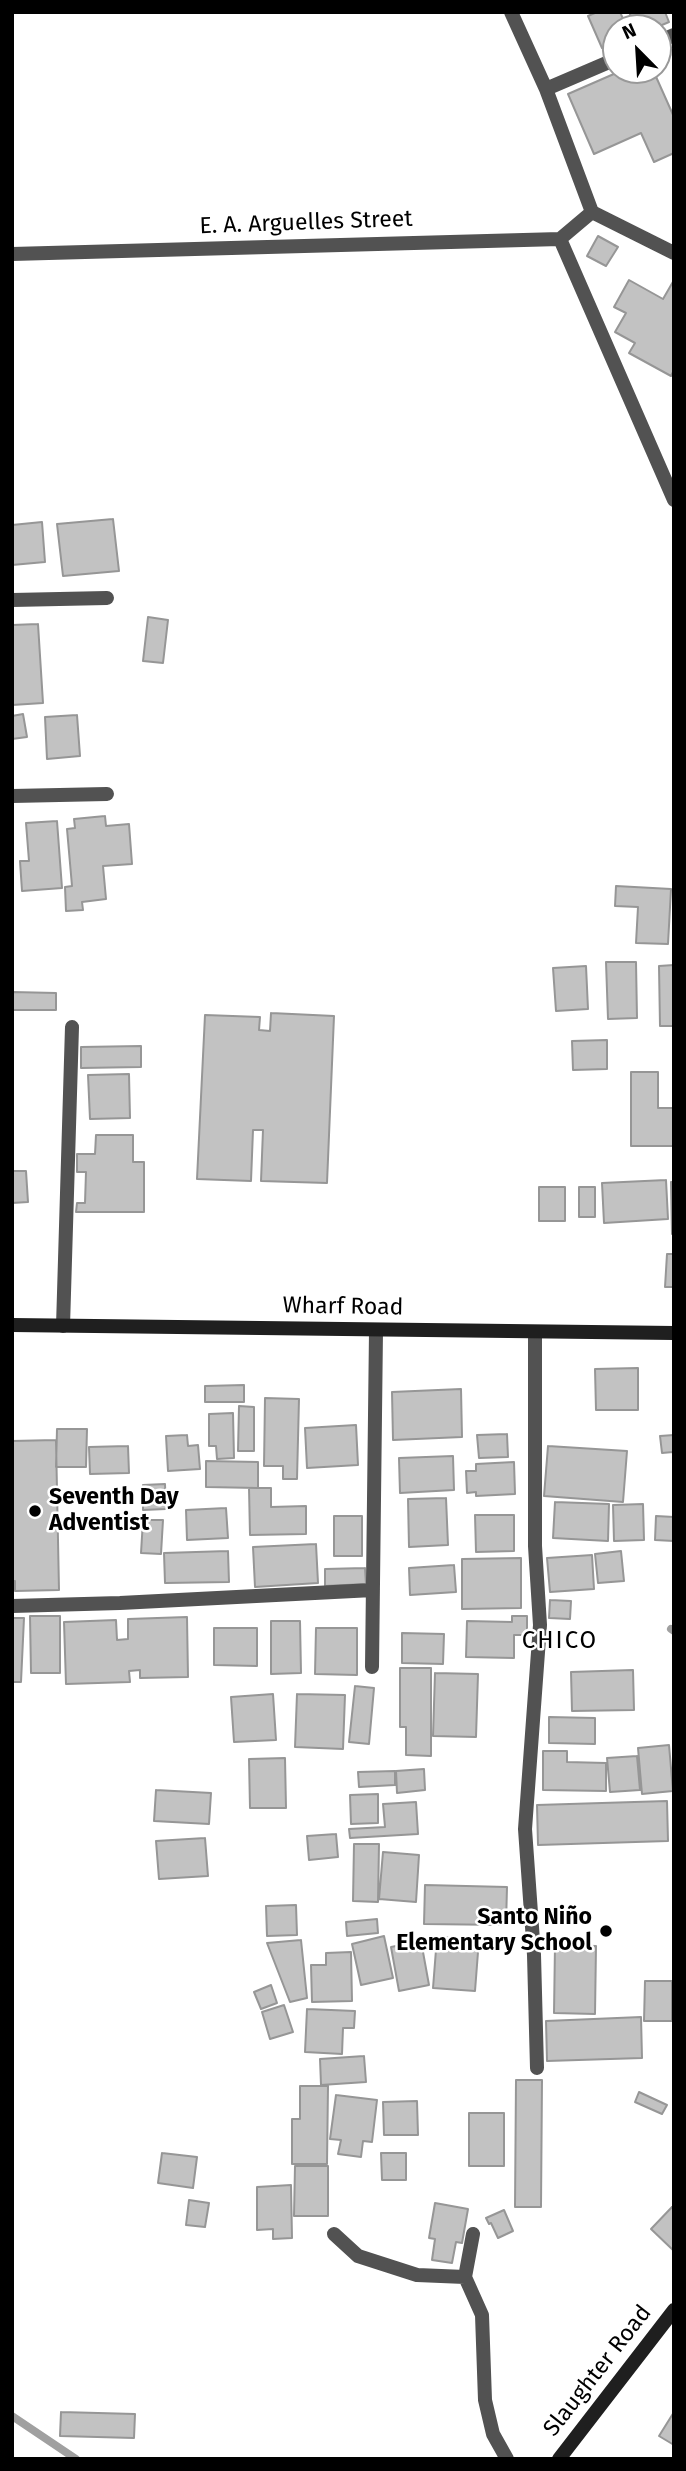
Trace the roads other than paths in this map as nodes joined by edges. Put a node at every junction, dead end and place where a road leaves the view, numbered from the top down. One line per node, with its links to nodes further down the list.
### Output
1 (511, 12): 3 (street)
2 (602, 66): 3 (street)
3 (546, 89): 4 (street)
4 (592, 212): 5 (street); 6 (street)
5 (560, 239): 7 (street, E. A. Arguelles Street); 8 (street)
6 (674, 253)
7 (12, 254)
8 (674, 500)
9 (107, 598): 10 (street)
10 (12, 600)
11 (107, 794): 12 (street)
12 (12, 796)
13 (72, 1027): 15 (street)
14 (12, 1325): 15 (main road, Wharf Road)
15 (63, 1326): 16 (main road, Wharf Road)
16 (376, 1331): 17 (main road, Wharf Road); 19 (street)
17 (535, 1333): 18 (main road, Wharf Road); 22 (street)
18 (674, 1333)
19 (373, 1590): 20 (street); 21 (street)
20 (12, 1606)
21 (372, 1667)
22 (537, 2068)
23 (334, 2234): 25 (street)
24 (473, 2234): 25 (street)
25 (465, 2277): 27 (street)
26 (674, 2310): 28 (main road, Slaughter Road)
27 (507, 2459)
28 (559, 2459)

